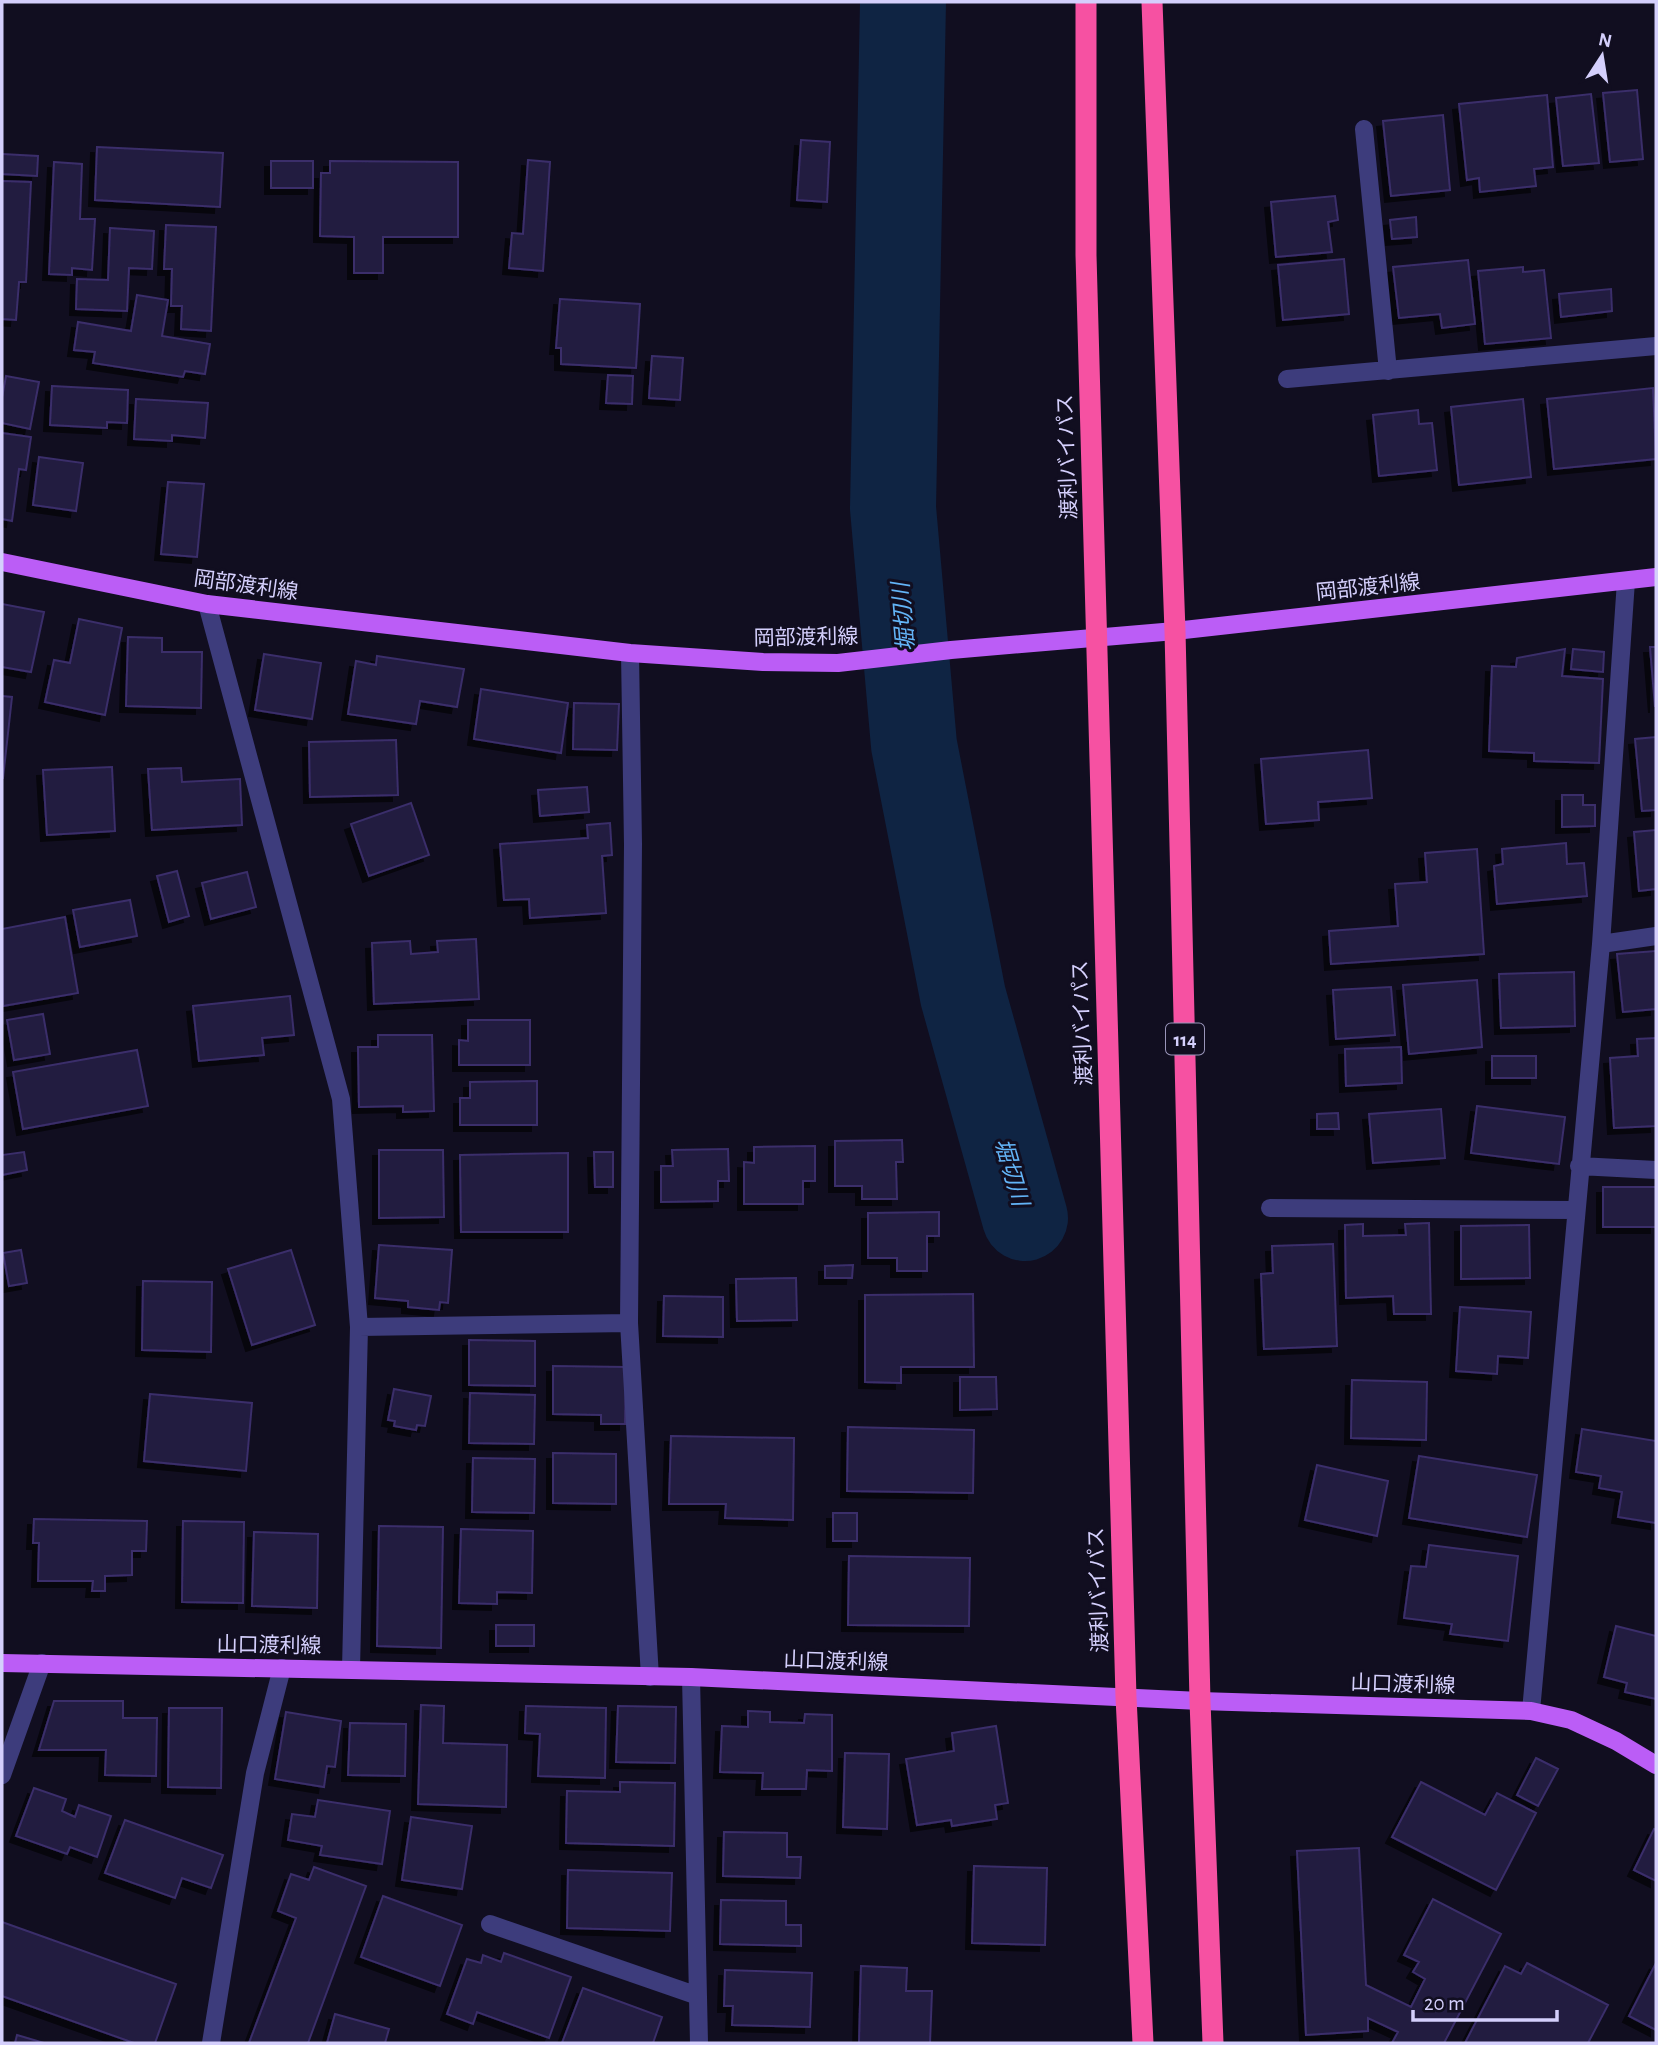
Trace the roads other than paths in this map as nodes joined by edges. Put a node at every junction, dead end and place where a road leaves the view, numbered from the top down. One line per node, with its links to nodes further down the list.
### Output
1 (1086, 2): 12 (highway, 渡利バイパス)
2 (1152, 2): 11 (highway, 114)
3 (1364, 129): 5 (street)
4 (1656, 346): 5 (street)
5 (1388, 371): 6 (street)
6 (1287, 379)
7 (2, 562): 10 (main road, 岡部渡利線)
8 (1656, 577): 9 (main road, 岡部渡利線)
9 (1626, 581): 11 (main road, 岡部渡利線); 15 (street)
10 (207, 604): 13 (main road, 岡部渡利線); 21 (street)
11 (1175, 631): 12 (main road, 岡部渡利線); 29 (highway, 114)
12 (1096, 638): 13 (main road, 岡部渡利線); 28 (highway, 渡利バイパス)
13 (629, 653): 20 (street)
14 (1656, 936): 15 (street)
15 (1601, 944): 16 (street)
16 (1579, 1166): 17 (street); 19 (street)
17 (1656, 1170)
18 (1270, 1208): 19 (street)
19 (1575, 1210): 30 (street)
20 (629, 1323): 21 (street); 26 (street)
21 (359, 1327): 25 (street)
22 (2, 1662): 23 (main road, 山口渡利線)
23 (41, 1663): 24 (main road, 山口渡利線); 32 (street)
24 (282, 1668): 25 (main road, 山口渡利線); 35 (street)
25 (351, 1669): 26 (main road, 山口渡利線)
26 (650, 1677): 27 (main road, 山口渡利線)
27 (691, 1677): 28 (main road, 山口渡利線); 34 (street)
28 (1126, 1698): 29 (main road, 山口渡利線); 37 (highway, 渡利バイパス)
29 (1200, 1701): 30 (main road, 山口渡利線); 38 (highway, 114)
30 (1531, 1711): 31 (main road, 山口渡利線)
31 (1656, 1765)
32 (2, 1775)
33 (490, 1924): 34 (street)
34 (698, 1996): 36 (street)
35 (211, 2043)
36 (699, 2043)
37 (1143, 2043)
38 (1213, 2043)

